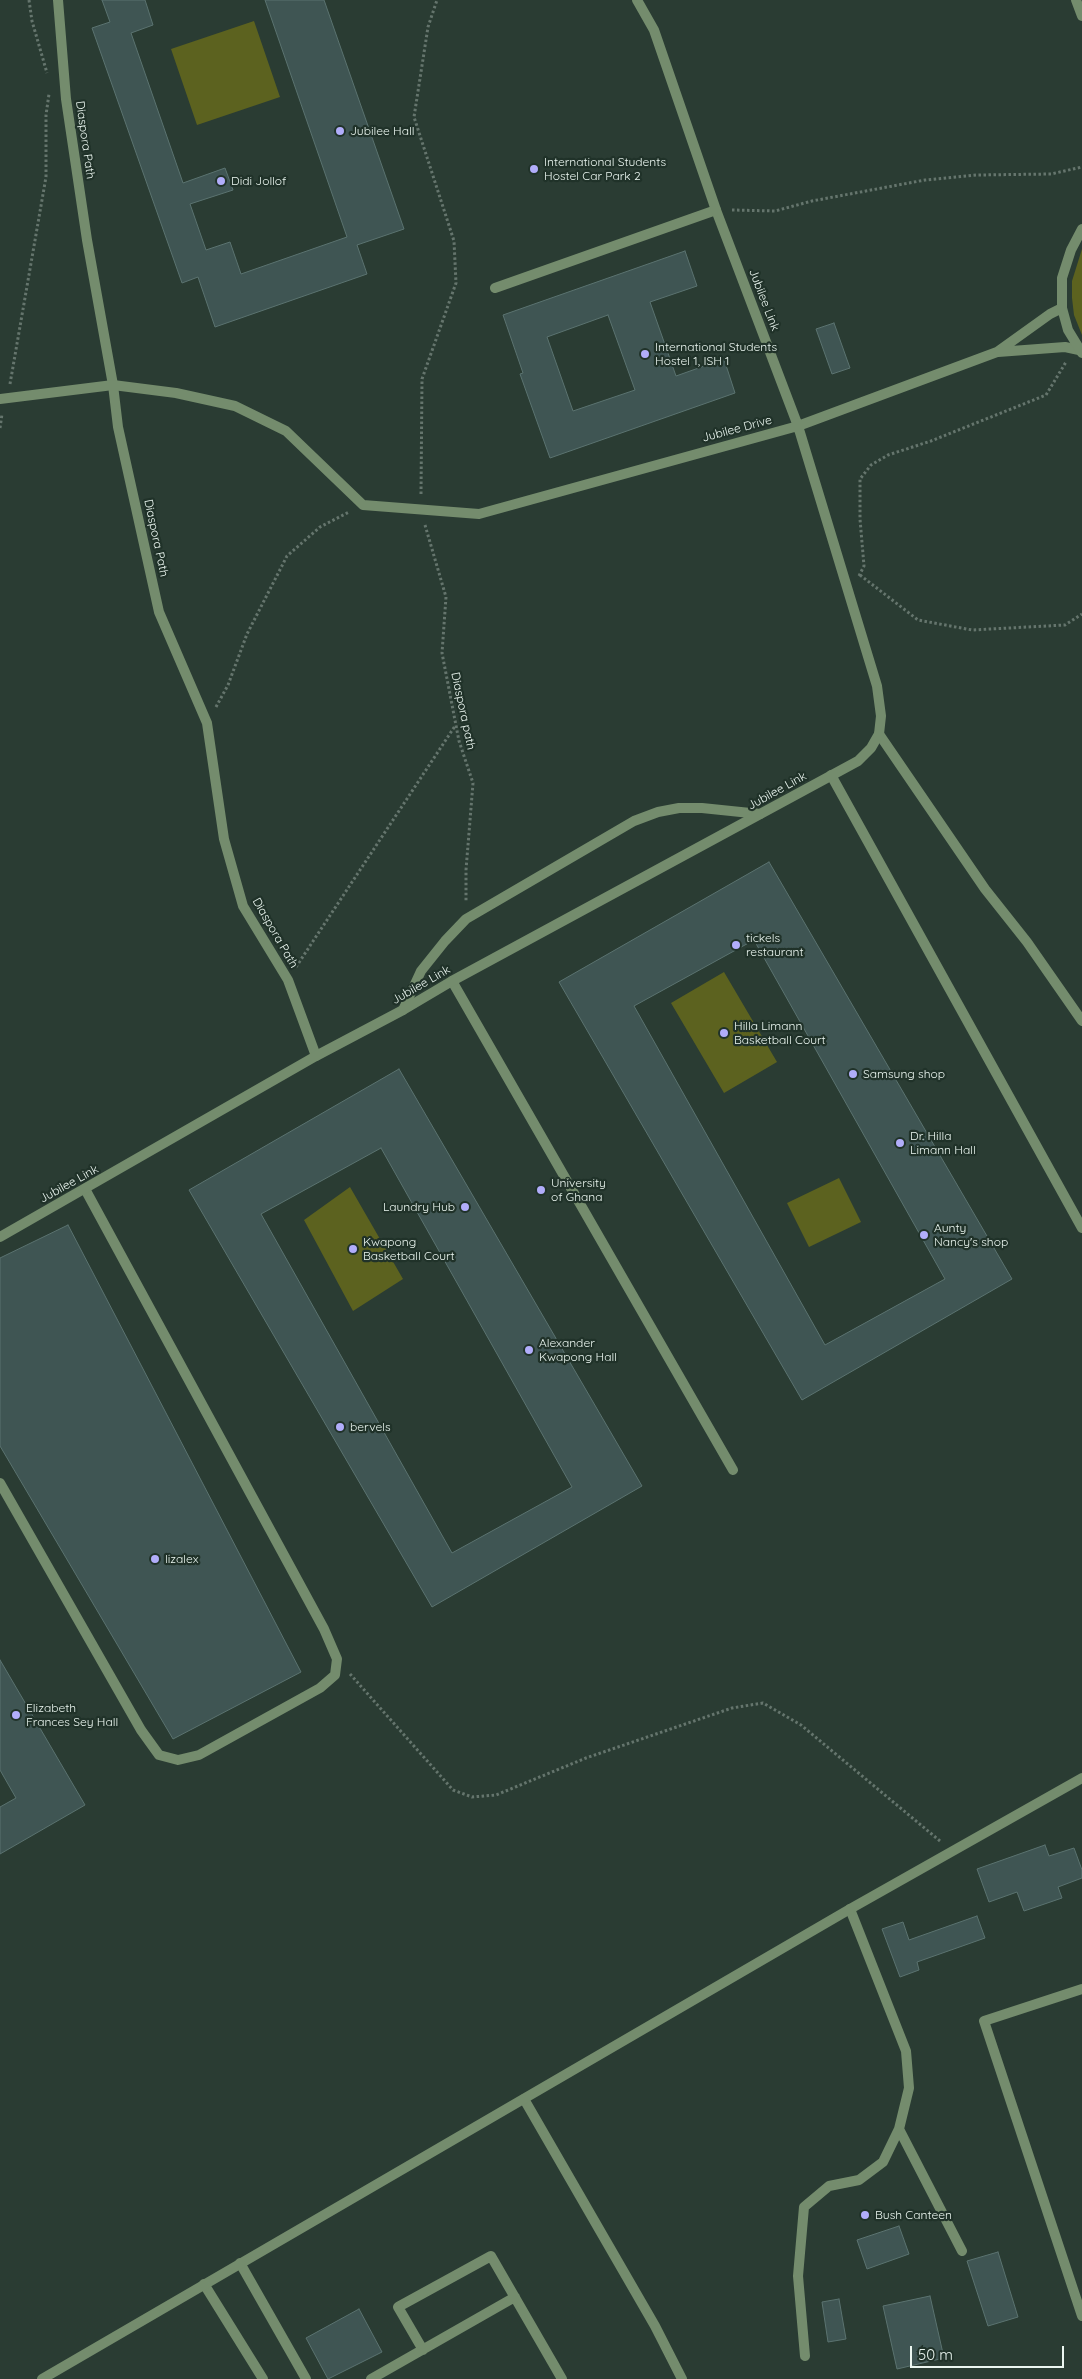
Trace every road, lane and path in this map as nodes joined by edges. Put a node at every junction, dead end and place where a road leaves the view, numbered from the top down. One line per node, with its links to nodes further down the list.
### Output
1 (29, 0): 7 (path)
2 (58, 0): 16 (street, Diaspora Path)
3 (437, 0): 20 (path, Diaspora path)
4 (637, 0): 10 (street, Jubilee Link)
5 (1076, 0): 6 (street)
6 (1082, 16)
7 (50, 81)
8 (49, 89): 17 (path)
9 (1082, 167): 10 (path)
10 (716, 210): 12 (street); 18 (street, Jubilee Link)
11 (1082, 229): 13 (street)
12 (495, 288)
13 (1062, 308): 14 (street, Jubilee Drive); 15 (street)
14 (997, 352): 15 (street, Jubilee Drive); 18 (street, Jubilee Drive)
15 (1080, 352): 21 (path)
16 (113, 385): 17 (street); 19 (street); 24 (street, Diaspora Path)
17 (2, 399)
18 (798, 426): 20 (street, Jubilee Drive); 22 (street, Jubilee Link)
19 (363, 506): 20 (street); 24 (path)
20 (420, 509): 25 (path, Diaspora path)
21 (860, 575): 22 (path); 23 (path)
22 (848, 591): 26 (street, Jubilee Link)
23 (1082, 614)
24 (207, 723): 30 (street, Diaspora Path)
25 (456, 725): 29 (path, Diaspora path); 30 (path)
26 (879, 734): 27 (street, Jubilee Link); 33 (street)
27 (832, 775): 28 (street, Jubilee Link); 36 (street)
28 (760, 814): 29 (street); 31 (street, Jubilee Link)
29 (466, 919): 32 (street)
30 (288, 980): 34 (street, Diaspora Path)
31 (452, 981): 32 (street, Jubilee Link); 38 (street)
32 (404, 1010): 34 (street, Jubilee Link)
33 (1082, 1021)
34 (316, 1056): 35 (street, Jubilee Link)
35 (86, 1189): 37 (street, Jubilee Link); 40 (street)
36 (1082, 1228)
37 (0, 1237)
38 (733, 1470)
39 (0, 1484): 40 (street)
40 (337, 1659): 42 (path)
41 (1082, 1778): 42 (street)
42 (952, 1851): 43 (street)
43 (850, 1909): 45 (street); 46 (street)
44 (1082, 1989): 51 (street)
45 (524, 2100): 48 (street); 59 (street)
46 (898, 2129): 47 (street); 53 (street)
47 (962, 2251)
48 (240, 2263): 49 (street); 56 (street)
49 (204, 2284): 54 (street); 55 (street)
50 (515, 2297): 52 (street); 52 (street); 58 (street)
51 (1082, 2316)
52 (422, 2350): 57 (street)
53 (805, 2356)
54 (42, 2379)
55 (263, 2379)
56 (306, 2379)
57 (371, 2379)
58 (562, 2379)
59 (682, 2379)

